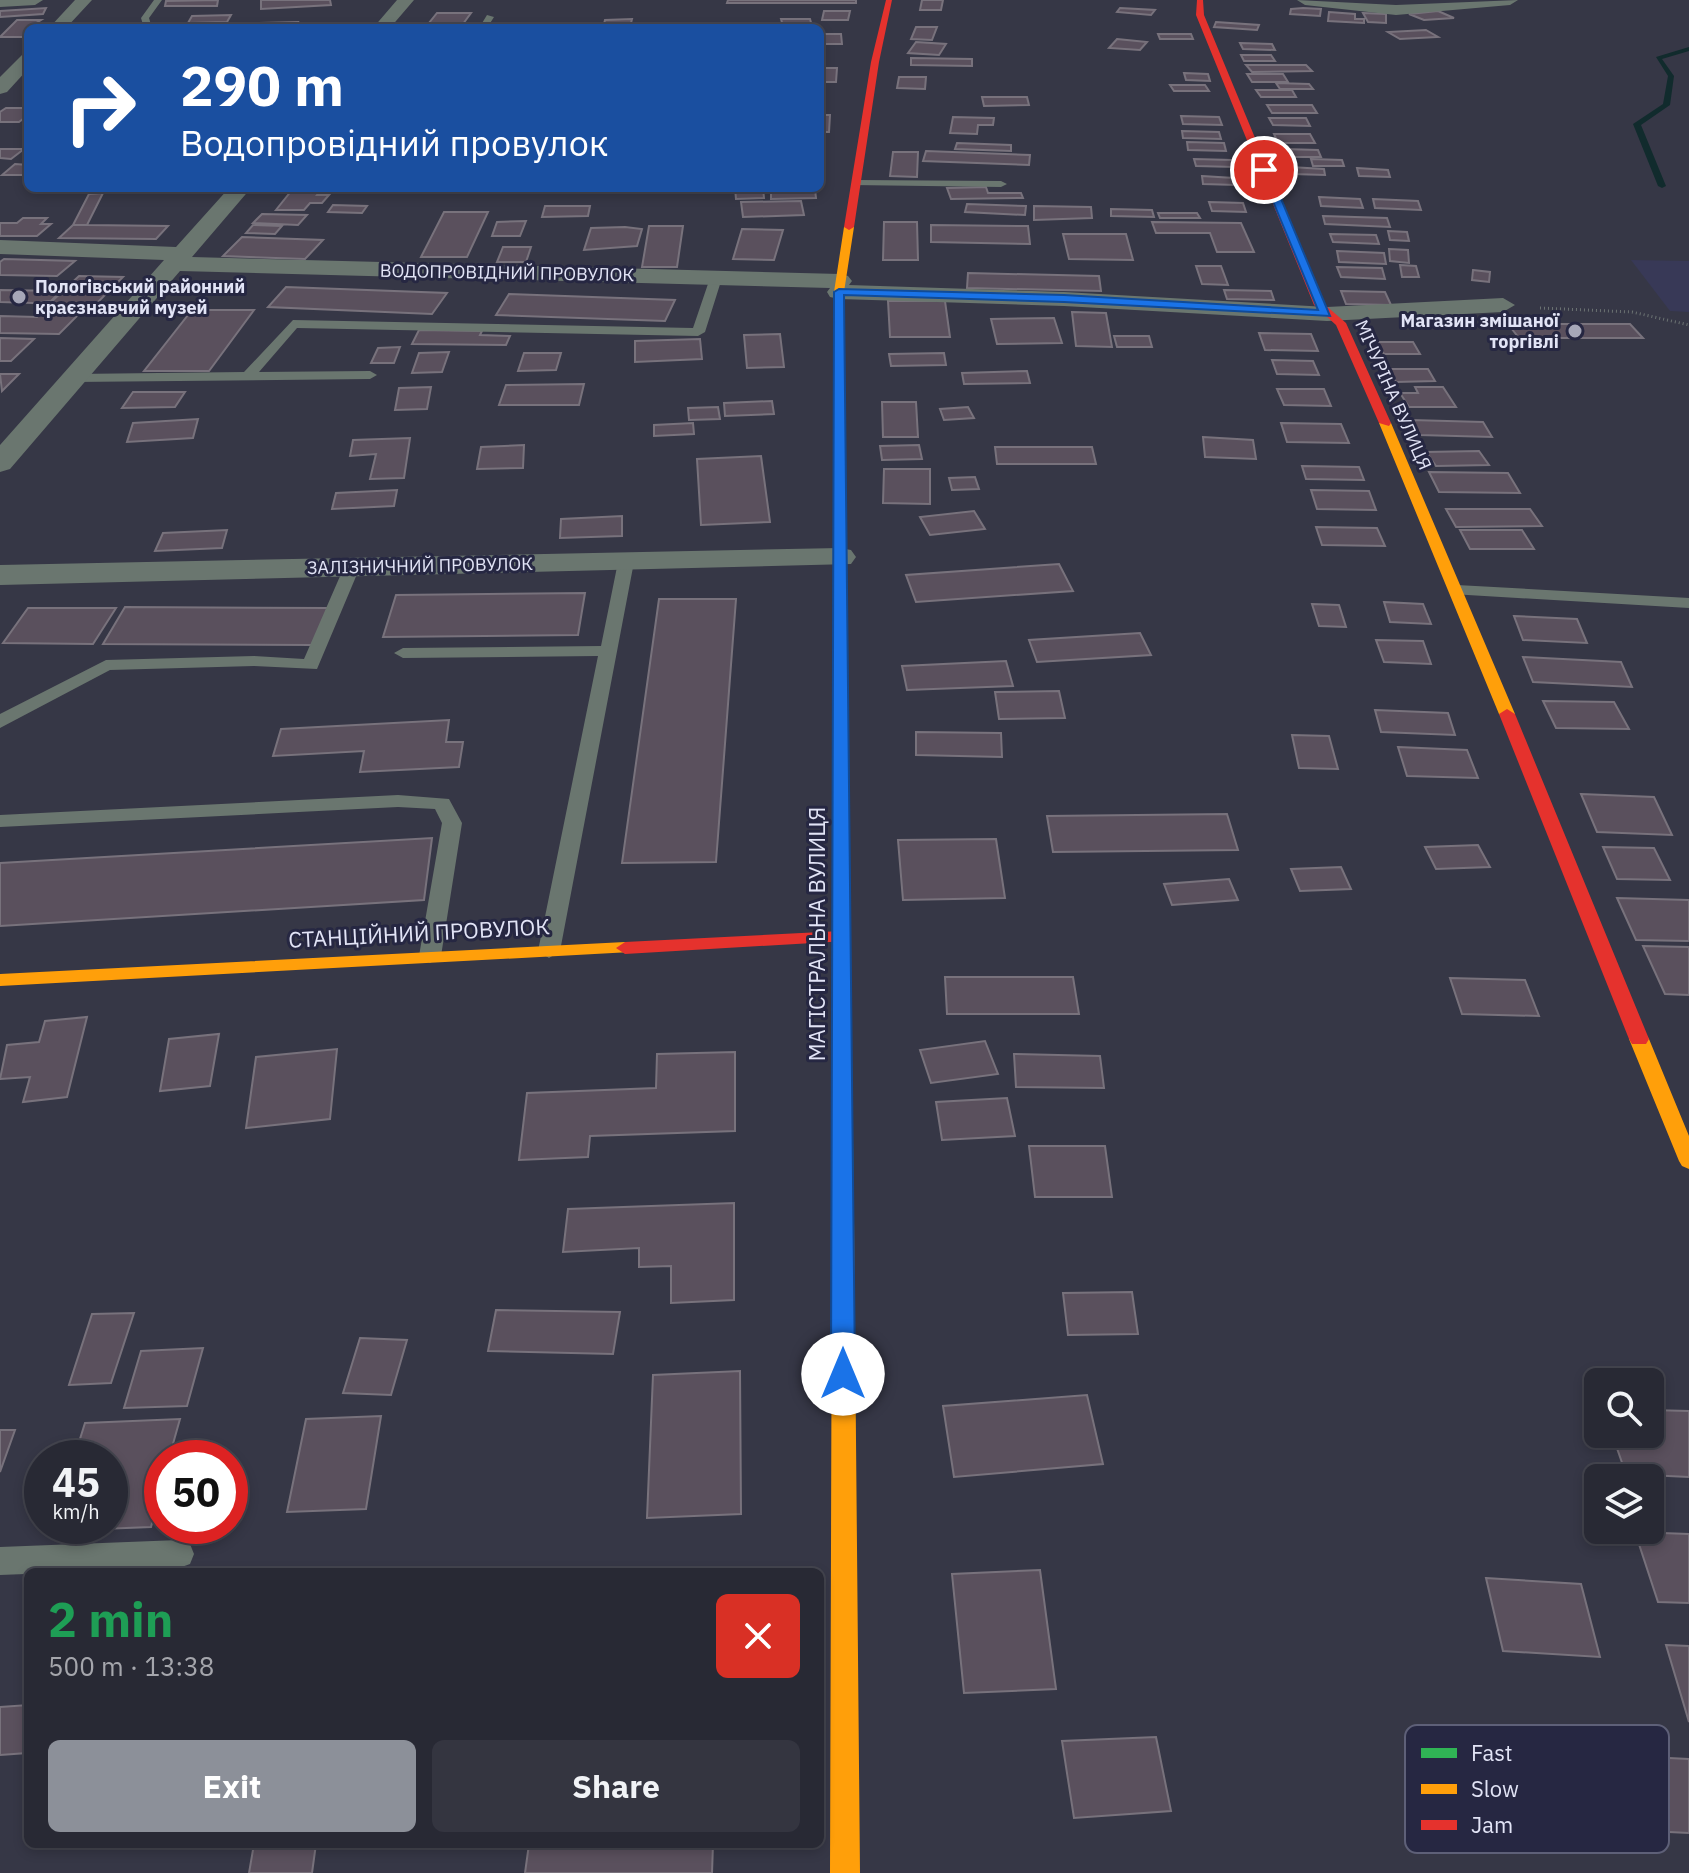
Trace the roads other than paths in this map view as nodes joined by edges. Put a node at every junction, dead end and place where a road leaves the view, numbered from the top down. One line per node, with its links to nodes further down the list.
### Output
1 (35, 0): 9 (street)
2 (84, 0): 11 (street)
3 (158, 0): 12 (lane)
4 (406, 0): 13 (street)
5 (889, 0): 18 (street, МАГІСТРАЛЬНА ВУЛИЦЯ)
6 (1200, 0): 26 (street, МІЧУРІНА ВУЛИЦЯ)
7 (1305, 0): 8 (street)
8 (1510, 0)
9 (0, 2)
10 (490, 17): 14 (lane)
11 (61, 24)
12 (147, 24)
13 (385, 24)
14 (486, 24)
15 (24, 63): 17 (street)
16 (24, 84): 17 (street)
17 (2, 86)
18 (856, 183): 19 (lane); 24 (street, МАГІСТРАЛЬНА ВУЛИЦЯ)
19 (1001, 184)
20 (237, 192): 22 (street)
21 (0, 247): 22 (street, ВОДОПРОВІДНИЙ ПРОВУЛОК)
22 (178, 259): 23 (street, ВОДОПРОВІДНИЙ ПРОВУЛОК); 29 (street)
23 (716, 278): 24 (street, ВОДОПРОВІДНИЙ ПРОВУЛОК); 27 (lane)
24 (840, 287): 26 (street, ВОДОПРОВІДНИЙ ПРОВУЛОК); 31 (street, МАГІСТРАЛЬНА ВУЛИЦЯ)
25 (1503, 305): 26 (street, ВОДОПРОВІДНИЙ ПРОВУЛОК)
26 (1327, 314): 35 (street, МІЧУРІНА ВУЛИЦЯ)
27 (249, 375): 28 (lane); 29 (lane)
28 (370, 375)
29 (74, 378): 30 (street)
30 (0, 463)
31 (840, 557): 32 (street, ЗАЛІЗНИЧНИЙ ПРОВУЛОК); 41 (street, МАГІСТРАЛЬНА ВУЛИЦЯ)
32 (626, 562): 33 (street, ЗАЛІЗНИЧНИЙ ПРОВУЛОК); 37 (lane)
33 (352, 567): 34 (street, ЗАЛІЗНИЧНИЙ ПРОВУЛОК); 39 (lane)
34 (0, 575)
35 (1457, 590): 36 (lane); 45 (street, МІЧУРІНА ВУЛИЦЯ)
36 (1689, 603)
37 (608, 651): 38 (lane); 42 (lane)
38 (403, 653)
39 (0, 722)
40 (0, 821): 43 (lane)
41 (841, 937): 42 (street, СТАНЦІЙНИЙ ПРОВУЛОК); 48 (street, МАГІСТРАЛЬНА ВУЛИЦЯ)
42 (549, 951): 43 (street, СТАНЦІЙНИЙ ПРОВУЛОК)
43 (430, 956): 44 (street, СТАНЦІЙНИЙ ПРОВУЛОК)
44 (0, 980)
45 (1689, 1161)
46 (179, 1554): 47 (lane)
47 (0, 1561)
48 (845, 1873)

